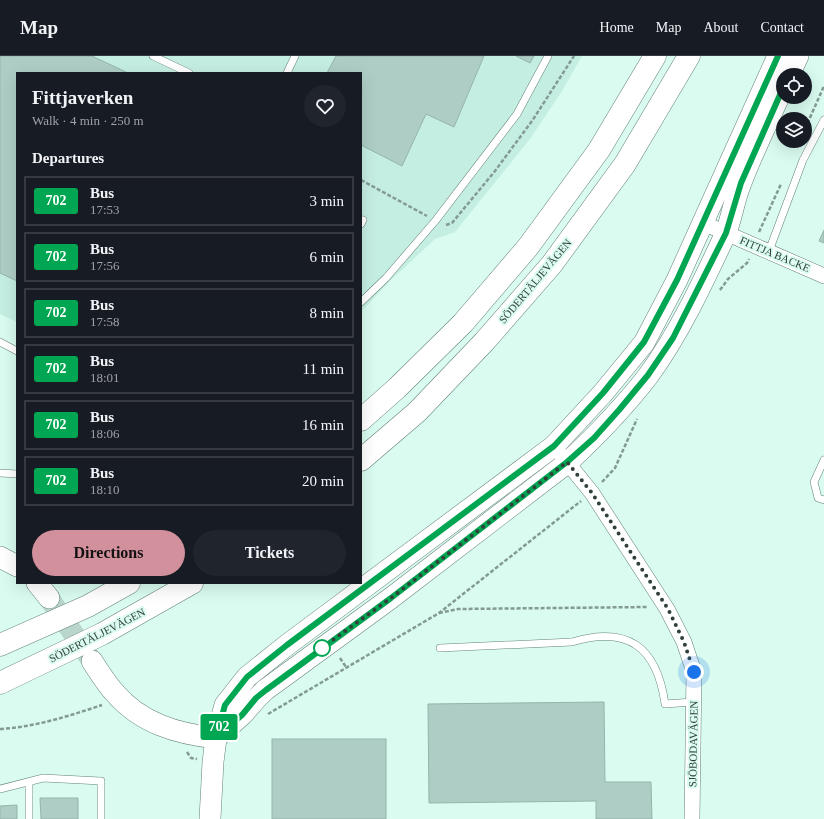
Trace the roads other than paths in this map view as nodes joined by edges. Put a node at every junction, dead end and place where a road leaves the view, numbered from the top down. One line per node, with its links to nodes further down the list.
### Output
1 (153, 56): 9 (lane)
2 (295, 56): 10 (lane)
3 (548, 56): 17 (lane)
4 (655, 56): 20 (highway)
5 (689, 56): 22 (highway, SÖDERTÄLJEVÄGEN)
6 (778, 56): 13 (main road)
7 (798, 56): 8 (main road)
8 (792, 68)
9 (187, 72)
10 (287, 72)
11 (776, 104): 14 (main road)
12 (824, 120): 15 (lane)
13 (703, 223): 14 (street, FITTJA BACKE); 21 (main road)
14 (726, 233): 15 (street, FITTJA BACKE); 24 (main road)
15 (768, 251): 16 (street, FITTJA BACKE)
16 (824, 276)
17 (362, 301)
18 (0, 342): 19 (lane)
19 (16, 350)
20 (362, 419)
21 (554, 446): 24 (street, SJÖBODAVÄGEN); 37 (main road)
22 (362, 459)
23 (824, 460): 27 (lane)
24 (567, 462): 36 (street, SJÖBODAVÄGEN); 37 (main road)
25 (0, 472): 26 (lane)
26 (16, 474)
27 (824, 500)
28 (0, 556): 29 (main road)
29 (16, 565)
30 (127, 584): 32 (highway)
31 (190, 584): 35 (highway, SÖDERTÄLJEVÄGEN)
32 (0, 645)
33 (440, 648): 36 (lane)
34 (92, 662): 37 (main road)
35 (6, 680)
36 (693, 702): 43 (street, SJÖBODAVÄGEN)
37 (216, 738): 42 (main road)
38 (29, 782): 39 (lane); 40 (lane); 41 (lane)
39 (0, 789)
40 (28, 819)
41 (101, 819)
42 (210, 819)
43 (692, 819)

